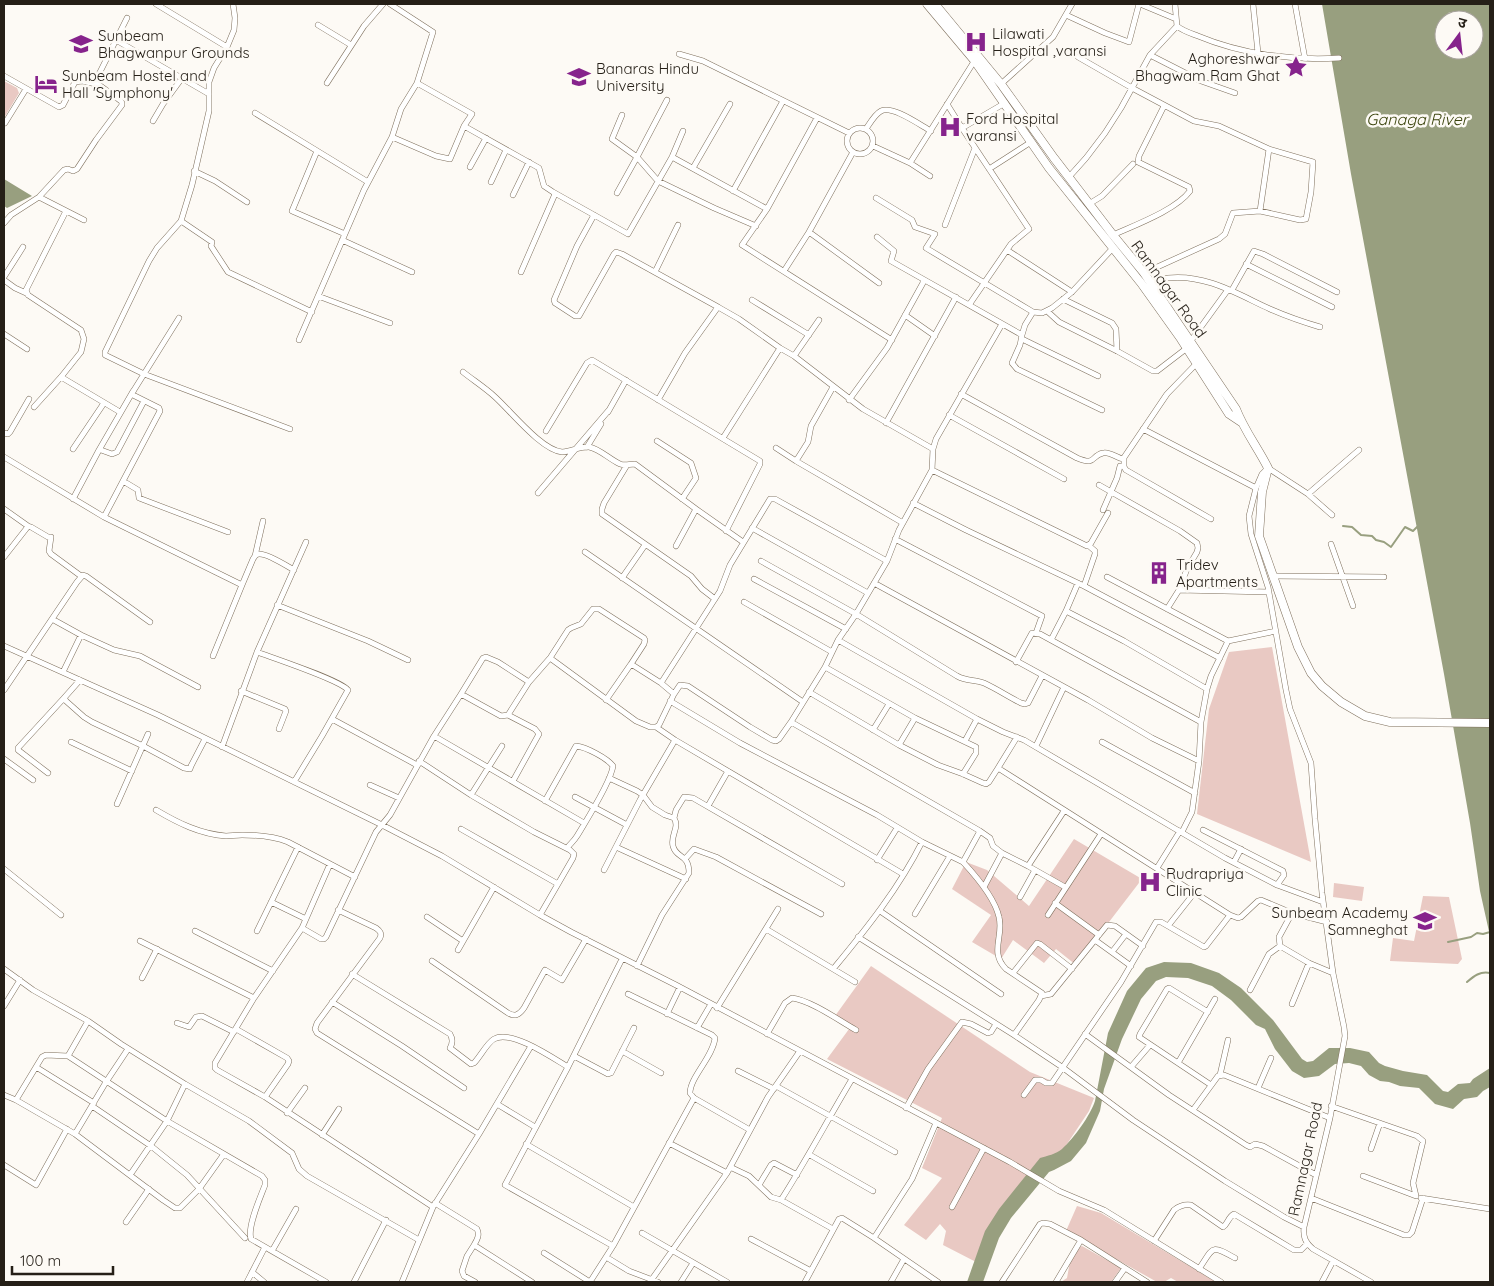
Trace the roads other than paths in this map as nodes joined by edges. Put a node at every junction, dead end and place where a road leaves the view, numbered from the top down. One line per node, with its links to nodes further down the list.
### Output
1 (156, 4): 19 (street)
2 (233, 4): 19 (street)
3 (383, 4): 18 (street)
4 (390, 4): 31 (street)
5 (927, 4): 23 (main road)
6 (935, 4): 23 (main road, Ramnagar Road)
7 (1072, 4): 12 (street)
8 (1139, 4): 12 (street); 14 (street)
9 (1175, 4): 14 (street)
10 (1253, 4): 20 (street)
11 (1295, 4): 26 (street)
12 (1066, 15): 32 (street)
13 (127, 18): 17 (street)
14 (1176, 19): 16 (street)
15 (318, 25): 18 (street)
16 (1177, 26): 20 (street); 22 (street)
17 (116, 40): 28 (street); 30 (street)
18 (351, 45): 29 (street)
19 (228, 47): 36 (street)
20 (1258, 52): 26 (street)
21 (678, 54): 38 (street)
22 (1150, 55): 33 (street); 35 (street)
23 (976, 58): 32 (main road, Ramnagar Road); 39 (main road); 41 (street)
24 (1078, 58): 33 (street)
25 (1339, 58): 26 (street)
26 (1305, 59)
27 (4, 76): 34 (street)
28 (182, 78): 36 (street); 46 (street)
29 (327, 83)
30 (96, 84): 34 (street); 81 (street)
31 (416, 84): 48 (street); 54 (street)
32 (1001, 84): 73 (main road, Ramnagar Road)
33 (1132, 88): 42 (street); 73 (street)
34 (26, 89): 47 (street)
35 (1236, 93)
36 (209, 94): 71 (street)
37 (666, 100): 63 (street)
38 (783, 101): 45 (street); 77 (street)
39 (1005, 103): 49 (street); 56 (main road)
40 (730, 104): 69 (street)
41 (947, 104): 49 (street); 52 (street)
42 (1164, 106): 59 (street); 97 (street)
43 (255, 114): 61 (street)
44 (622, 115): 63 (street)
45 (817, 118): 53 (street); 85 (street)
46 (153, 121)
47 (4, 123)
48 (464, 126): 54 (street); 55 (street)
49 (962, 128): 58 (street)
50 (866, 129): 52 (street); 53 (street); 57 (street)
51 (683, 131): 64 (street)
52 (930, 131): 66 (street)
53 (849, 133): 62 (street)
54 (392, 137): 75 (street)
55 (486, 138): 60 (street); 68 (street)
56 (1031, 142): 70 (street); 101 (main road)
57 (873, 146): 62 (street); 66 (street)
58 (976, 148): 70 (street); 93 (street)
59 (1269, 149): 87 (street); 87 (street)
60 (506, 150): 65 (street); 76 (street)
61 (317, 151): 75 (street); 96 (street)
62 (853, 152): 95 (street)
63 (637, 157): 74 (street); 78 (street)
64 (672, 157): 69 (street); 74 (street)
65 (529, 162): 79 (street); 80 (street)
66 (910, 163): 72 (street)
67 (1133, 164): 84 (street)
68 (470, 167)
69 (693, 168): 77 (street)
70 (989, 169): 102 (street)
71 (194, 171): 83 (street); 90 (street)
72 (930, 176)
73 (1069, 177): 84 (main road, Ramnagar Road)
74 (658, 181): 88 (street); 94 (street)
75 (368, 182): 96 (street)
76 (491, 182)
77 (733, 191): 85 (street)
78 (617, 193)
79 (555, 194): 88 (street); 105 (street)
80 (512, 195)
81 (39, 197): 86 (street); 91 (street)
82 (876, 198): 111 (street)
83 (248, 202)
84 (1089, 204): 97 (main road, Ramnagar Road)
85 (767, 209): 94 (street)
86 (66, 211): 89 (street); 115 (street)
87 (1260, 211): 108 (street)
88 (594, 215): 106 (street)
89 (84, 220)
90 (181, 221): 126 (street); 147 (street)
91 (4, 223)
92 (678, 225): 106 (street)
93 (945, 225)
94 (756, 226): 107 (street)
95 (809, 232): 107 (street); 113 (street)
96 (345, 234): 99 (street)
97 (1113, 235): 108 (main road, Ramnagar Road)
98 (877, 237): 110 (street)
99 (342, 240): 104 (street); 118 (street)
100 (23, 247): 109 (street)
101 (1113, 248): 116 (street); 140 (main road)
102 (1007, 250): 111 (street); 116 (street)
103 (1246, 264): 114 (street); 117 (street); 124 (street)
104 (412, 272)
105 (520, 272)
106 (655, 272): 123 (street)
107 (784, 272): 139 (street)
108 (1144, 273): 112 (main road, Ramnagar Road)
109 (4, 278): 115 (street)
110 (924, 281): 119 (street); 128 (street)
111 (985, 282): 122 (street); 127 (street)
112 (1150, 283): 114 (street); 140 (main road, Ramnagar Road)
113 (879, 284)
114 (1232, 290): 133 (street); 140 (street)
115 (26, 292): 149 (street)
116 (1072, 292): 120 (street)
117 (1336, 292)
118 (318, 296): 126 (street); 131 (street)
119 (956, 297): 122 (street); 136 (street)
120 (1063, 299): 125 (street); 143 (street)
121 (752, 300): 135 (street)
122 (968, 304): 132 (street)
123 (718, 307): 141 (street); 155 (street)
124 (1332, 307)
125 (1047, 311): 127 (street); 143 (street)
126 (312, 312): 138 (street)
127 (1034, 312): 137 (street)
128 (906, 315): 136 (street); 139 (street)
129 (179, 318): 147 (street)
130 (819, 320): 135 (street)
131 (390, 323)
132 (1002, 324): 137 (street); 153 (street)
133 (1320, 327)
134 (4, 334): 142 (street)
135 (809, 335): 144 (street)
136 (935, 336): 165 (street)
137 (1022, 337): 148 (street); 161 (street)
138 (300, 340)
139 (892, 340): 156 (street)
140 (1189, 345): 143 (street); 145 (main road); 164 (main road, Ramnagar Road)
141 (780, 348): 144 (street); 170 (street)
142 (27, 349)
143 (1118, 350)
144 (794, 356): 151 (street)
145 (1196, 363): 164 (main road); 167 (street)
146 (463, 372): 175 (street)
147 (144, 374): 152 (street); 166 (street)
148 (1098, 376)
149 (61, 377): 158 (street); 159 (street)
150 (626, 380): 155 (street); 160 (street); 168 (street)
151 (833, 387): 156 (street); 181 (street)
152 (132, 393): 157 (street); 162 (street)
153 (961, 394): 163 (street); 180 (street)
154 (29, 399): 169 (street)
155 (658, 400): 170 (street)
156 (849, 400): 165 (street)
157 (144, 401): 177 (street); 187 (street)
158 (104, 403): 162 (street); 174 (street)
159 (34, 407)
160 (609, 410): 172 (street); 175 (street)
161 (1102, 410)
162 (120, 412): 177 (street)
163 (950, 415): 176 (street); 186 (street)
164 (1241, 422): 184 (main road, Ramnagar Road)
165 (886, 423): 176 (street)
166 (290, 429)
167 (1143, 429): 180 (street); 189 (street)
168 (546, 431)
169 (4, 433)
170 (724, 438): 205 (street)
171 (657, 441): 194 (street)
172 (587, 447): 175 (street); 182 (street)
173 (776, 448): 181 (street)
174 (72, 449)
175 (576, 449): 191 (street)
176 (933, 449): 185 (street)
177 (99, 450): 193 (street)
178 (1359, 450): 192 (street)
179 (4, 457): 193 (street)
180 (1124, 458): 200 (street)
181 (796, 461): 202 (street)
182 (627, 465): 194 (street); 211 (street)
183 (1120, 466): 190 (street)
184 (1268, 468): 189 (street); 192 (street); 221 (main road)
185 (932, 470): 195 (street); 212 (street)
186 (1064, 479)
187 (123, 480): 198 (street); 206 (street)
188 (1099, 485): 190 (street)
189 (1256, 488): 231 (street)
190 (1112, 492): 212 (street); 230 (street)
191 (538, 493)
192 (1308, 494): 199 (street)
193 (73, 499): 198 (street)
194 (682, 499): 197 (street)
195 (913, 503): 202 (street); 228 (street)
196 (4, 509): 203 (street)
197 (696, 509): 205 (street); 213 (street)
198 (104, 516): 229 (street)
199 (1332, 516)
200 (1211, 519)
201 (263, 521): 215 (street)
202 (903, 523): 207 (street)
203 (28, 526): 216 (street); 220 (street)
204 (752, 528): 209 (street); 218 (street); 232 (street)
205 (726, 531): 209 (street)
206 (228, 532)
207 (895, 539): 218 (street); 245 (street)
208 (306, 542): 219 (street)
209 (743, 542): 233 (street)
210 (1332, 544): 223 (street)
211 (645, 545): 225 (street); 233 (street)
212 (1088, 545): 228 (street)
213 (676, 546)
214 (584, 552): 225 (street)
215 (255, 556): 219 (street); 229 (street)
216 (4, 557)
217 (761, 561): 239 (street)
218 (887, 561): 227 (street)
219 (294, 570): 235 (street)
220 (82, 576): 240 (street); 241 (street)
221 (1273, 576): 223 (street); 285 (main road)
222 (1107, 577): 237 (street)
223 (1343, 577): 224 (street); 236 (street)
224 (1384, 577)
225 (622, 578): 242 (street)
226 (754, 580): 243 (street)
227 (874, 583): 232 (street); 258 (street)
228 (1081, 585): 238 (street); 256 (street)
229 (242, 586): 253 (street)
230 (1179, 590): 231 (street); 237 (street)
231 (1269, 592): 244 (street)
232 (868, 593): 239 (street)
233 (714, 599): 242 (street)
234 (744, 602): 252 (street)
235 (277, 605): 251 (street); 257 (street)
236 (1353, 606)
237 (1167, 609): 249 (street)
238 (1066, 611): 248 (street); 268 (street)
239 (856, 614): 243 (street); 262 (street)
240 (52, 619): 246 (street); 254 (street)
241 (150, 622)
242 (696, 628): 265 (street); 277 (street)
243 (846, 630): 247 (street)
244 (1276, 631): 249 (street); 366 (street)
245 (1036, 633): 248 (street); 258 (street)
246 (81, 636): 261 (street); 266 (street)
247 (838, 640): 252 (street); 282 (street)
248 (1050, 640): 284 (street)
249 (1228, 641): 256 (street)
250 (4, 646): 254 (street)
251 (257, 652): 270 (street); 281 (street)
252 (832, 652): 260 (street)
253 (213, 656)
254 (26, 657): 261 (street); 269 (street)
255 (550, 658): 259 (street); 264 (street); 275 (street)
256 (1220, 658): 268 (street)
257 (408, 660)
258 (1016, 662): 262 (street)
259 (631, 664): 265 (street); 275 (street)
260 (825, 667): 271 (street); 278 (street)
261 (63, 672): 263 (street)
262 (1042, 676): 267 (street)
263 (80, 680): 274 (street); 292 (street)
264 (529, 682): 272 (street); 279 (street)
265 (661, 683): 273 (street)
266 (198, 687)
267 (1064, 687): 300 (street); 303 (street)
268 (1207, 689): 284 (street)
269 (4, 690)
270 (241, 691): 287 (street); 301 (street)
271 (809, 692): 277 (street); 288 (street)
272 (461, 694): 279 (street); 290 (street)
273 (674, 694): 276 (street); 283 (street)
274 (64, 698): 297 (street); 309 (street)
275 (606, 700): 286 (street)
276 (670, 701): 286 (street); 331 (street)
277 (803, 702): 283 (street)
278 (890, 704): 280 (street); 288 (street)
279 (508, 716): 313 (street)
280 (915, 718): 294 (street); 299 (street)
281 (332, 719): 304 (street); 314 (street)
282 (977, 719): 291 (street); 294 (street)
283 (791, 722): 334 (street)
284 (1201, 722): 303 (street)
285 (1490, 723)
286 (656, 727): 293 (street)
287 (279, 729)
288 (873, 730): 299 (street)
289 (148, 734): 297 (street)
290 (434, 736): 304 (street); 305 (street)
291 (1017, 737): 300 (street); 306 (street)
292 (205, 739): 297 (street); 301 (street)
293 (675, 740): 308 (street); 318 (street)
294 (965, 741): 310 (street)
295 (71, 742): 307 (street)
296 (1102, 742): 316 (street)
297 (143, 746): 307 (street)
298 (502, 746): 305 (street)
299 (899, 746): 310 (street)
300 (1036, 746): 335 (street)
301 (222, 747): 314 (street)
302 (4, 759): 312 (street)
303 (1198, 761): 316 (street)
304 (418, 763): 317 (street); 320 (street)
305 (489, 767): 313 (street); 317 (street)
306 (998, 768): 310 (street); 326 (street)
307 (132, 771): 322 (street)
308 (728, 771): 323 (street); 345 (street)
309 (48, 773)
310 (963, 774)
311 (610, 778): 318 (street); 321 (street); 324 (street)
312 (33, 780)
313 (513, 781): 321 (street)
314 (294, 782): 329 (street)
315 (370, 785): 320 (street)
316 (1195, 793): 335 (street)
317 (471, 795): 340 (street)
318 (643, 795): 327 (street); 330 (street)
319 (575, 797): 324 (street)
320 (399, 798): 329 (street)
321 (545, 801): 328 (street)
322 (117, 804)
323 (708, 806): 327 (street); 358 (street)
324 (593, 807): 328 (street); 330 (street)
325 (156, 810): 338 (street)
326 (1064, 810): 336 (street); 349 (street)
327 (674, 818): 344 (street)
328 (584, 823): 340 (street)
329 (382, 824): 355 (street); 360 (street)
330 (627, 825): 339 (street)
331 (897, 828): 337 (street); 345 (street)
332 (461, 829): 357 (street)
333 (1202, 830): 341 (street)
334 (980, 831): 342 (street); 346 (street)
335 (1181, 832): 347 (street); 350 (street)
336 (1102, 834): 350 (street); 362 (street)
337 (922, 842): 343 (street); 354 (street)
338 (298, 847): 348 (street); 365 (street)
339 (616, 847): 352 (street); 356 (street)
340 (566, 848): 357 (street)
341 (1241, 849): 347 (street); 359 (street)
342 (1002, 853): 349 (street); 361 (street)
343 (950, 856): 346 (street); 373 (street)
344 (686, 859): 356 (street); 372 (street)
345 (878, 860): 354 (street)
346 (963, 862): 361 (street)
347 (1234, 862): 359 (street)
348 (330, 864): 355 (street); 379 (street)
349 (1028, 866): 353 (street)
350 (1157, 868): 363 (street)
351 (4, 870): 374 (street)
352 (604, 870)
353 (1035, 870): 362 (street); 364 (street)
354 (903, 874): 370 (street)
355 (355, 878): 369 (street)
356 (686, 879): 401 (street)
357 (558, 884): 375 (street)
358 (842, 884)
359 (1277, 885): 366 (street)
360 (494, 887): 375 (street); 392 (street)
361 (984, 887): 407 (street)
362 (1065, 887): 367 (street)
363 (1194, 892): 377 (street); 381 (street)
364 (1020, 897)
365 (271, 902): 379 (street); 385 (street)
366 (1323, 902): 380 (street)
367 (1055, 903): 376 (street); 387 (street)
368 (778, 909): 383 (street)
369 (338, 910): 382 (street); 409 (street)
370 (880, 911): 388 (street); 416 (street)
371 (1292, 913): 377 (street); 380 (street); 394 (street)
372 (821, 914)
373 (915, 914)
374 (61, 915)
375 (540, 915): 389 (street)
376 (1048, 915)
377 (1230, 915): 381 (street)
378 (427, 917): 392 (street)
379 (306, 919): 382 (street)
380 (1327, 922): 408 (street)
381 (1168, 926): 393 (street)
382 (302, 928): 406 (street)
383 (766, 929): 403 (street); 424 (street)
384 (195, 931): 406 (street)
385 (257, 931)
386 (1126, 934): 387 (street); 393 (street); 397 (street)
387 (1099, 935): 390 (street)
388 (858, 937): 403 (street); 429 (street)
389 (586, 939): 398 (street); 399 (street)
390 (1095, 940): 397 (street); 405 (street)
391 (140, 941): 395 (street)
392 (464, 941): 396 (street)
393 (1143, 946): 402 (street)
394 (1280, 946): 400 (street); 414 (street)
395 (157, 949): 410 (street); 418 (street)
396 (458, 950)
397 (1112, 952): 402 (street)
398 (622, 959): 401 (street); 444 (street)
399 (432, 961)
400 (1309, 963): 408 (street); 422 (street)
401 (637, 966): 413 (street)
402 (1131, 966): 435 (street)
403 (834, 968): 412 (street)
404 (4, 969): 411 (street)
405 (1072, 969): 407 (street); 417 (street)
406 (273, 971): 418 (street)
407 (1013, 973): 417 (street)
408 (1333, 973): 469 (street, Ramnagar Road)
409 (352, 974): 420 (street); 439 (street)
410 (142, 978)
411 (20, 980): 423 (street); 427 (street)
412 (855, 982)
413 (680, 987): 421 (street); 426 (street)
414 (1250, 990)
415 (628, 994): 426 (street)
416 (1001, 994)
417 (1041, 996): 436 (street)
418 (254, 998): 432 (street)
419 (1215, 999): 425 (street)
420 (332, 1002): 460 (street); 483 (street)
421 (711, 1004): 424 (street); 431 (street)
422 (1292, 1004)
423 (4, 1006)
424 (717, 1008): 434 (street)
425 (1208, 1012): 438 (street); 446 (street)
426 (667, 1014): 431 (street)
427 (88, 1022): 440 (street); 443 (street)
428 (177, 1023): 432 (street)
429 (996, 1024): 436 (street); 470 (street)
430 (634, 1028): 441 (street)
431 (697, 1028): 465 (street)
432 (235, 1030): 464 (street); 464 (street)
433 (856, 1030): 434 (street)
434 (767, 1034): 442 (street)
435 (1085, 1034): 449 (street); 450 (street)
436 (1014, 1035): 450 (street)
437 (1228, 1040): 453 (street)
438 (1150, 1045): 446 (street); 449 (street)
439 (532, 1046): 448 (street); 467 (street)
440 (128, 1049): 455 (street); 456 (street)
441 (622, 1051): 444 (street); 452 (street)
442 (800, 1051): 454 (street); 458 (street)
443 (68, 1056): 447 (street); 455 (street)
444 (574, 1056): 448 (street)
445 (1271, 1058): 461 (street)
446 (1178, 1063): 457 (street)
447 (36, 1067): 466 (street); 468 (street)
448 (568, 1067): 479 (street)
449 (1131, 1067): 472 (street)
450 (1062, 1068): 463 (street); 515 (street)
451 (738, 1071): 458 (street)
452 (661, 1073)
453 (1220, 1075): 457 (street); 461 (street)
454 (852, 1079): 470 (street); 474 (street)
455 (106, 1082): 468 (street); 476 (street)
456 (185, 1084): 476 (street); 513 (street)
457 (1211, 1084): 472 (street)
458 (775, 1087): 474 (street); 481 (street)
459 (305, 1088): 473 (street)
460 (464, 1088)
461 (1258, 1088): 475 (street)
462 (4, 1095): 466 (street)
463 (1024, 1095)
464 (265, 1097): 473 (street)
465 (694, 1098): 481 (street); 485 (street)
466 (16, 1100): 480 (street)
467 (497, 1104): 479 (street); 483 (street)
468 (93, 1105): 482 (street); 487 (street)
469 (1331, 1106): 475 (street, Ramnagar Road); 478 (street)
470 (906, 1108): 477 (street)
471 (339, 1109): 484 (street)
472 (1193, 1110): 498 (street)
473 (287, 1112): 484 (street)
474 (830, 1116): 490 (street); 492 (street)
475 (1330, 1118): 498 (street, Ramnagar Road)
476 (167, 1121): 487 (street); 491 (street)
477 (936, 1123): 488 (street); 519 (street)
478 (1380, 1123): 489 (street); 504 (street)
479 (535, 1128): 486 (street)
480 (67, 1129): 482 (street); 493 (street)
481 (750, 1130): 494 (street)
482 (75, 1134): 496 (street)
483 (479, 1134): 508 (street)
484 (322, 1135): 508 (street)
485 (670, 1143): 495 (street); 509 (street)
486 (526, 1144): 509 (street); 526 (street)
487 (150, 1146): 496 (street); 502 (street)
488 (984, 1148): 510 (street); 523 (street)
489 (1371, 1149)
490 (895, 1152)
491 (224, 1154): 502 (street); 527 (street)
492 (810, 1155): 497 (street); 503 (street)
493 (4, 1165)
494 (730, 1167): 495 (street); 500 (street)
495 (727, 1173): 528 (street)
496 (130, 1175): 501 (street)
497 (797, 1175): 500 (street); 507 (street)
498 (1316, 1175): 505 (street, Ramnagar Road)
499 (1364, 1176): 504 (street)
500 (759, 1185): 507 (street)
501 (149, 1189): 502 (street); 514 (street)
502 (198, 1189): 518 (street)
503 (873, 1191)
504 (1416, 1196): 506 (street)
505 (1311, 1198): 506 (street); 515 (street, Ramnagar Road)
506 (1423, 1198): 512 (street)
507 (781, 1200): 516 (street)
508 (434, 1205): 521 (street); 525 (street)
509 (634, 1207): 526 (street)
510 (952, 1207)
511 (296, 1209): 529 (street)
512 (1490, 1209)
513 (386, 1220): 521 (street); 544 (street)
514 (126, 1222)
515 (1304, 1227): 524 (street, Ramnagar Road)
516 (833, 1229): 519 (street); 538 (street)
517 (642, 1233): 528 (street)
518 (245, 1238)
519 (874, 1238): 533 (street)
520 (751, 1239): 538 (street)
521 (419, 1240): 545 (street)
522 (1081, 1240): 536 (street); 554 (street); 555 (street)
523 (1154, 1241): 524 (street); 537 (street)
524 (1307, 1244): 534 (street)
525 (474, 1245): 546 (street); 547 (street)
526 (613, 1246): 531 (street)
527 (265, 1247): 529 (street); 539 (street)
528 (673, 1251): 535 (street); 540 (street)
529 (272, 1252): 543 (street)
530 (544, 1253): 531 (street)
531 (606, 1256): 540 (street)
532 (1234, 1258): 537 (street)
533 (904, 1259): 552 (street); 553 (street)
534 (1334, 1261): 559 (street); 560 (street)
535 (693, 1263): 549 (street); 550 (street)
536 (1125, 1268): 556 (street); 557 (street)
537 (1199, 1269): 558 (street)
538 (811, 1271): 551 (street)
539 (252, 1272): 541 (street); 542 (street)
540 (651, 1281): 548 (street)
541 (247, 1282)
542 (264, 1282)
543 (326, 1282)
544 (354, 1282)
545 (402, 1282)
546 (475, 1282)
547 (532, 1282)
548 (658, 1282)
549 (681, 1282)
550 (727, 1282)
551 (804, 1282)
552 (890, 1282)
553 (938, 1282)
554 (1002, 1282)
555 (1056, 1282)
556 (1115, 1282)
557 (1147, 1282)
558 (1221, 1282)
559 (1322, 1282)
560 (1371, 1282)

